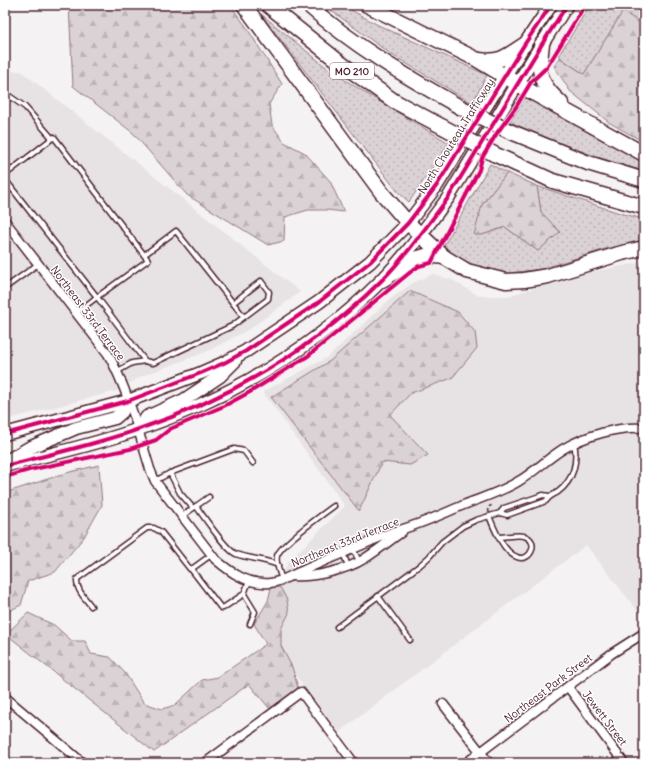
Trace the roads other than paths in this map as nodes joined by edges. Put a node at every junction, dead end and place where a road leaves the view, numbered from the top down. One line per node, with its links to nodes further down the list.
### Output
1 (244, 5): 23 (highway)
2 (268, 5): 21 (highway, MO 210, bridge)
3 (308, 5): 18 (highway, MO 210, bridge)
4 (367, 5): 9 (highway)
5 (551, 5): 8 (main road, North Chouteau Trafficway)
6 (567, 5): 7 (main road)
7 (542, 44): 11 (main road); 13 (highway)
8 (524, 45): 9 (highway); 10 (main road, North Chouteau Trafficway)
9 (476, 59): 10 (highway)
10 (504, 76): 11 (highway); 23 (main road, North Chouteau Trafficway)
11 (518, 84): 13 (highway); 24 (main road)
12 (5, 93): 14 (lane)
13 (575, 116): 15 (highway)
14 (52, 138): 16 (lane); 26 (lane)
15 (644, 154)
16 (5, 175)
17 (5, 179): 19 (lane)
18 (644, 180)
19 (10, 186): 20 (lane); 31 (lane)
20 (5, 190)
21 (644, 207)
22 (5, 221): 28 (street, Northeast 33rd Terrace)
23 (408, 223): 24 (highway); 35 (main road, North Chouteau Trafficway)
24 (420, 234): 27 (highway); 29 (main road)
25 (644, 248): 27 (highway)
26 (144, 256): 31 (lane); 32 (lane)
27 (444, 257): 29 (highway)
28 (38, 264): 30 (lane); 33 (street, Northeast 33rd Terrace)
29 (382, 280): 40 (main road)
30 (5, 288)
31 (96, 297): 33 (lane); 36 (lane)
32 (233, 303): 34 (lane); 34 (lane)
33 (76, 313): 37 (street, Northeast 33rd Terrace)
34 (244, 317): 36 (lane)
35 (246, 351): 38 (main road); 40 (main road)
36 (145, 361): 37 (lane)
37 (118, 371): 38 (street, Northeast 33rd Terrace)
38 (128, 401): 40 (street, Northeast 33rd Terrace); 41 (main road); 43 (main road)
39 (644, 428): 42 (street, Northeast 33rd Terrace)
40 (138, 430): 45 (main road); 47 (street, Northeast 33rd Terrace)
41 (5, 434)
42 (574, 443): 48 (lane); 55 (street, Northeast 33rd Terrace)
43 (5, 462)
44 (253, 463): 46 (lane)
45 (5, 466)
46 (170, 473): 47 (lane); 51 (lane)
47 (155, 481): 53 (street, Northeast 33rd Terrace)
48 (549, 496): 52 (lane); 52 (lane)
49 (209, 497): 51 (lane)
50 (334, 506): 61 (lane)
51 (194, 507): 53 (lane); 61 (lane)
52 (500, 513): 54 (lane)
53 (182, 516): 59 (street, Northeast 33rd Terrace)
54 (489, 516): 56 (lane); 68 (lane)
55 (408, 528): 57 (street, Northeast 33rd Terrace); 60 (street, Northeast 33rd Terrace)
56 (499, 538): 56 (lane)
57 (353, 549): 58 (street, Northeast 33rd Terrace); 60 (lane)
58 (342, 553): 62 (lane); 64 (street, Northeast 33rd Terrace)
59 (211, 555): 63 (lane); 65 (street, Northeast 33rd Terrace)
60 (359, 562): 62 (street, Northeast 33rd Terrace)
61 (278, 565): 66 (lane)
62 (348, 566): 64 (street, Northeast 33rd Terrace)
63 (191, 569): 67 (lane); 69 (lane)
64 (290, 576): 66 (street, Northeast 33rd Terrace)
65 (250, 580): 66 (street, Northeast 33rd Terrace); 67 (lane)
66 (282, 580)
67 (244, 594): 70 (lane)
68 (378, 596): 71 (lane); 73 (lane)
69 (91, 606)
70 (250, 624)
71 (336, 627)
72 (644, 633): 74 (street, Northeast Park Street)
73 (410, 640)
74 (568, 687): 77 (street, Northeast Park Street); 83 (street, Jewett Street)
75 (5, 697): 78 (street)
76 (443, 704): 77 (street)
77 (480, 753): 81 (street, Northeast Park Street); 82 (street)
78 (83, 763)
79 (205, 763): 80 (street)
80 (354, 763)
81 (466, 763)
82 (489, 763)
83 (624, 763)

